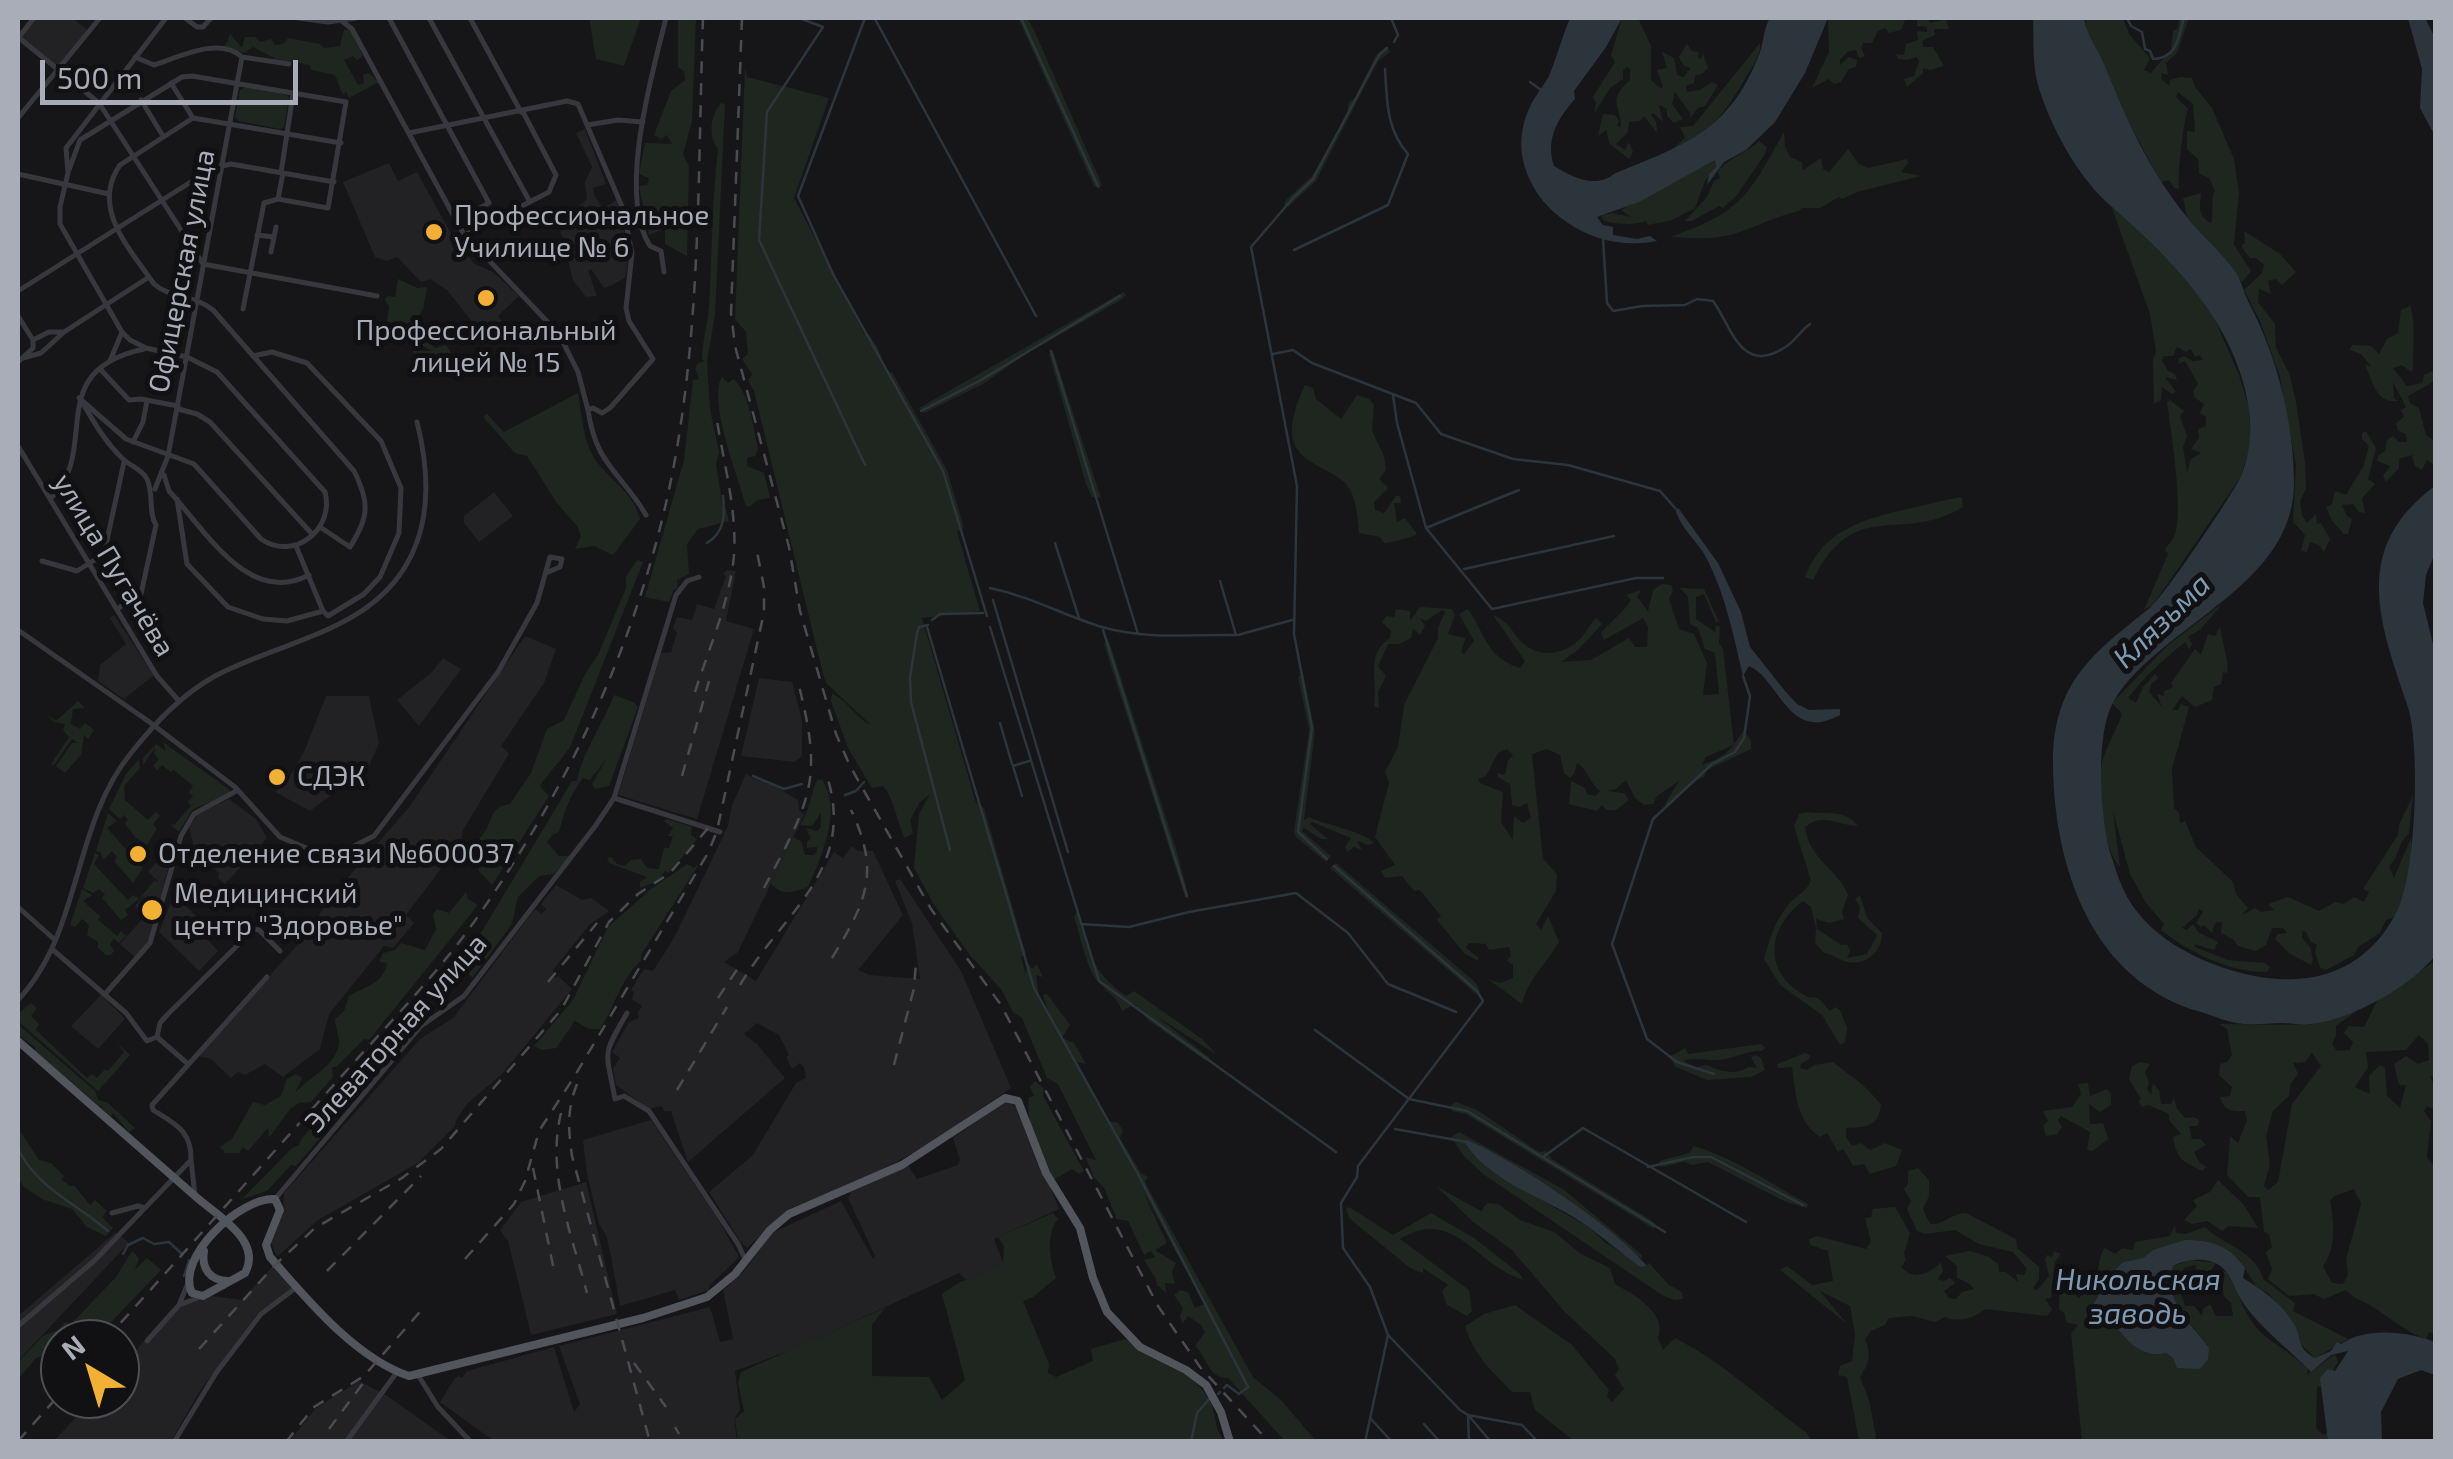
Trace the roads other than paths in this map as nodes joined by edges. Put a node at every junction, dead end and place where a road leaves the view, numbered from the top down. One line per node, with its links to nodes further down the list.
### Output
1 (34, 18): 13 (street)
2 (100, 18): 17 (street)
3 (166, 18): 14 (street)
4 (186, 18): 5 (street)
5 (212, 18)
6 (298, 18): 12 (street)
7 (356, 18): 12 (street)
8 (389, 18): 31 (street)
9 (429, 18): 27 (street)
10 (470, 18): 23 (street)
11 (666, 18): 28 (street)
12 (341, 20): 33 (street)
13 (18, 38): 17 (street)
14 (136, 56): 15 (street); 22 (street)
15 (242, 58): 16 (street); 19 (street, Офицерская улица)
16 (288, 64)
17 (58, 70): 22 (street); 24 (street)
18 (171, 83): 19 (street); 21 (street); 25 (street)
19 (236, 83): 20 (street); 29 (street, Офицерская улица)
20 (293, 94): 32 (street); 35 (street)
21 (141, 100): 26 (street); 34 (street)
22 (99, 104): 26 (street); 38 (street)
23 (522, 112): 27 (street); 30 (street); 46 (street)
24 (18, 118)
25 (193, 118): 29 (street); 34 (street)
26 (110, 119): 36 (street); 38 (street)
27 (484, 120): 31 (street); 46 (street)
28 (644, 122): 30 (street); 56 (street)
29 (230, 123): 32 (street); 37 (street, Офицерская улица)
30 (586, 125): 77 (street)
31 (447, 127): 33 (street); 49 (street)
32 (286, 132): 35 (street); 39 (street)
33 (409, 133): 51 (street)
34 (164, 137): 36 (street)
35 (341, 143): 41 (street)
36 (133, 156): 43 (street); 45 (street)
37 (223, 165): 39 (street); 45 (street); 55 (street, Офицерская улица)
38 (68, 173): 42 (street)
39 (282, 173): 41 (street); 44 (street)
40 (18, 174): 42 (street)
41 (334, 182): 44 (street)
42 (65, 184): 43 (street); 54 (street)
43 (109, 194): 48 (street)
44 (278, 199): 50 (street)
45 (160, 200): 48 (street); 55 (street)
46 (530, 202): 49 (street)
47 (276, 227): 52 (street)
48 (116, 228): 54 (street); 58 (street)
49 (481, 228): 51 (street)
50 (257, 235): 52 (street); 57 (street)
51 (465, 236): 77 (street)
52 (274, 238): 53 (street)
53 (271, 252)
54 (77, 254): 59 (street); 62 (street)
55 (203, 264): 57 (street); 61 (street, Офицерская улица)
56 (664, 272)
57 (249, 273): 60 (street); 63 (street)
58 (149, 277): 61 (street); 62 (street)
59 (18, 291)
60 (376, 296)
61 (199, 299): 69 (street); 70 (street, Офицерская улица)
62 (107, 304): 65 (street); 66 (street)
63 (243, 309)
64 (18, 316): 67 (street)
65 (64, 332): 67 (street); 71 (street)
66 (122, 332): 68 (street); 72 (street)
67 (33, 340): 71 (street)
68 (146, 348): 70 (street); 72 (street)
69 (253, 356): 88 (street); 97 (street)
70 (187, 357): 76 (street, Офицерская улица); 88 (street)
71 (20, 360)
72 (109, 362): 73 (street)
73 (101, 370): 74 (street); 75 (street)
74 (79, 398): 79 (street); 82 (street); 85 (street)
75 (148, 401): 76 (street); 79 (street)
76 (178, 407): 81 (street, Офицерская улица); 89 (street)
77 (591, 409): 87 (street)
78 (417, 422): 99 (street)
79 (133, 442): 81 (street)
80 (18, 446): 85 (street, улица Пугачёва)
81 (168, 456): 83 (street, Офицерская улица); 90 (street)
82 (124, 461): 92 (street); 96 (street)
83 (164, 474): 84 (street, Офицерская улица); 86 (street)
84 (155, 489)
85 (51, 498): 92 (street, улица Пугачёва)
86 (176, 500): 94 (street); 97 (street)
87 (646, 515)
88 (320, 527): 89 (street)
89 (312, 534): 90 (street)
90 (296, 546): 94 (street)
91 (42, 562): 92 (street)
92 (89, 564): 96 (street, улица Пугачёва)
93 (546, 573): 93 (street); 101 (street)
94 (309, 576): 97 (street)
95 (700, 577): 102 (street, Элеваторная улица)
96 (116, 609): 99 (street, улица Пугачёва)
97 (323, 611)
98 (18, 630): 100 (street)
99 (179, 702): 100 (street)
100 (154, 726): 101 (street); 105 (street)
101 (238, 790): 109 (street)
102 (614, 798): 103 (street); 118 (street, Элеваторная улица)
103 (720, 832)
104 (18, 907): 105 (street)
105 (55, 940): 106 (street)
106 (52, 949): 109 (street); 110 (street)
107 (280, 950): 112 (street)
108 (267, 977): 114 (street)
109 (105, 994): 112 (street)
110 (18, 1000)
111 (627, 1013): 122 (street)
112 (157, 1037): 114 (street)
113 (18, 1041): 116 (main road)
114 (188, 1064): 115 (street)
115 (191, 1160): 116 (street); 117 (street)
116 (174, 1178): 117 (main road); 119 (street)
117 (195, 1196): 124 (main road)
118 (275, 1200): 121 (main road); 126 (main road)
119 (145, 1208): 120 (street); 129 (street)
120 (112, 1213)
121 (210, 1238): 123 (main road); 125 (main road)
122 (746, 1261): 132 (main road); 136 (main road)
123 (210, 1275): 124 (main road); 125 (main road); 127 (main road)
124 (240, 1278): 127 (main road)
125 (189, 1280): 127 (main road); 128 (street)
126 (297, 1287): 131 (main road); 133 (street)
127 (206, 1295): 128 (street)
128 (179, 1305): 130 (street)
129 (18, 1326)
130 (147, 1341)
131 (397, 1372): 132 (main road); 134 (street)
132 (418, 1375): 135 (street)
133 (174, 1442)
134 (346, 1442)
135 (471, 1442)
136 (1230, 1442)

